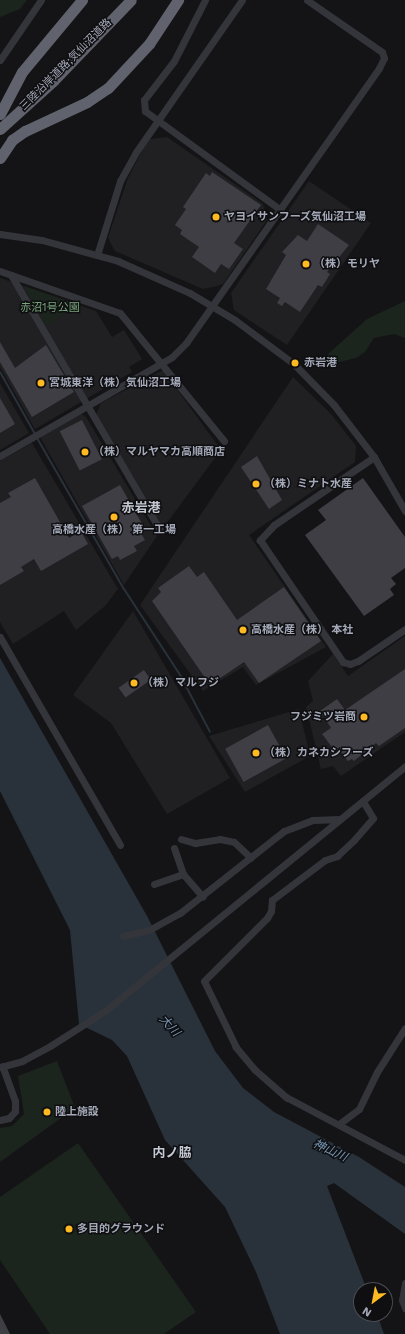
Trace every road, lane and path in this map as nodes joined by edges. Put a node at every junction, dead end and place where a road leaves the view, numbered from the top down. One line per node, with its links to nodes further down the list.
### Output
1 (41, 0): 9 (street)
2 (82, 0): 11 (highway)
3 (121, 0): 10 (highway, 三陸沿岸道路;気仙沼道路)
4 (131, 0): 10 (highway, 三陸沿岸道路;気仙沼道路)
5 (178, 0): 15 (highway)
6 (205, 0): 13 (street)
7 (242, 0): 13 (street)
8 (307, 0): 16 (street)
9 (0, 60)
10 (32, 95): 12 (highway, 三陸沿岸道路;気仙沼道路); 14 (highway, 三陸沿岸道路;気仙沼道路)
11 (0, 114)
12 (0, 119)
13 (157, 122): 16 (street); 18 (street)
14 (0, 129)
15 (0, 158)
16 (281, 210): 21 (street)
17 (0, 234): 18 (street)
18 (97, 255): 21 (street)
19 (0, 271): 20 (street)
20 (11, 275): 22 (street); 23 (street)
21 (214, 306): 22 (street); 26 (street)
22 (161, 363): 23 (street); 24 (street)
23 (87, 406): 25 (street); 28 (street)
24 (224, 441)
25 (0, 456)
26 (374, 457): 27 (street); 29 (street)
27 (405, 511)
28 (160, 530)
29 (405, 629)
30 (0, 637): 35 (street)
31 (405, 766): 32 (street)
32 (364, 803): 33 (street); 45 (street)
33 (340, 819): 37 (street); 43 (street)
34 (181, 839): 37 (street)
35 (120, 845)
36 (174, 848): 38 (street)
37 (251, 858): 40 (street)
38 (183, 874): 39 (street); 40 (street)
39 (154, 884)
40 (203, 897): 41 (street)
41 (122, 936)
42 (405, 1028): 45 (street)
43 (1, 1067): 44 (street)
44 (0, 1120)
45 (339, 1124): 46 (street)
46 (405, 1160)
47 (405, 1283): 48 (street)
48 (405, 1308)

